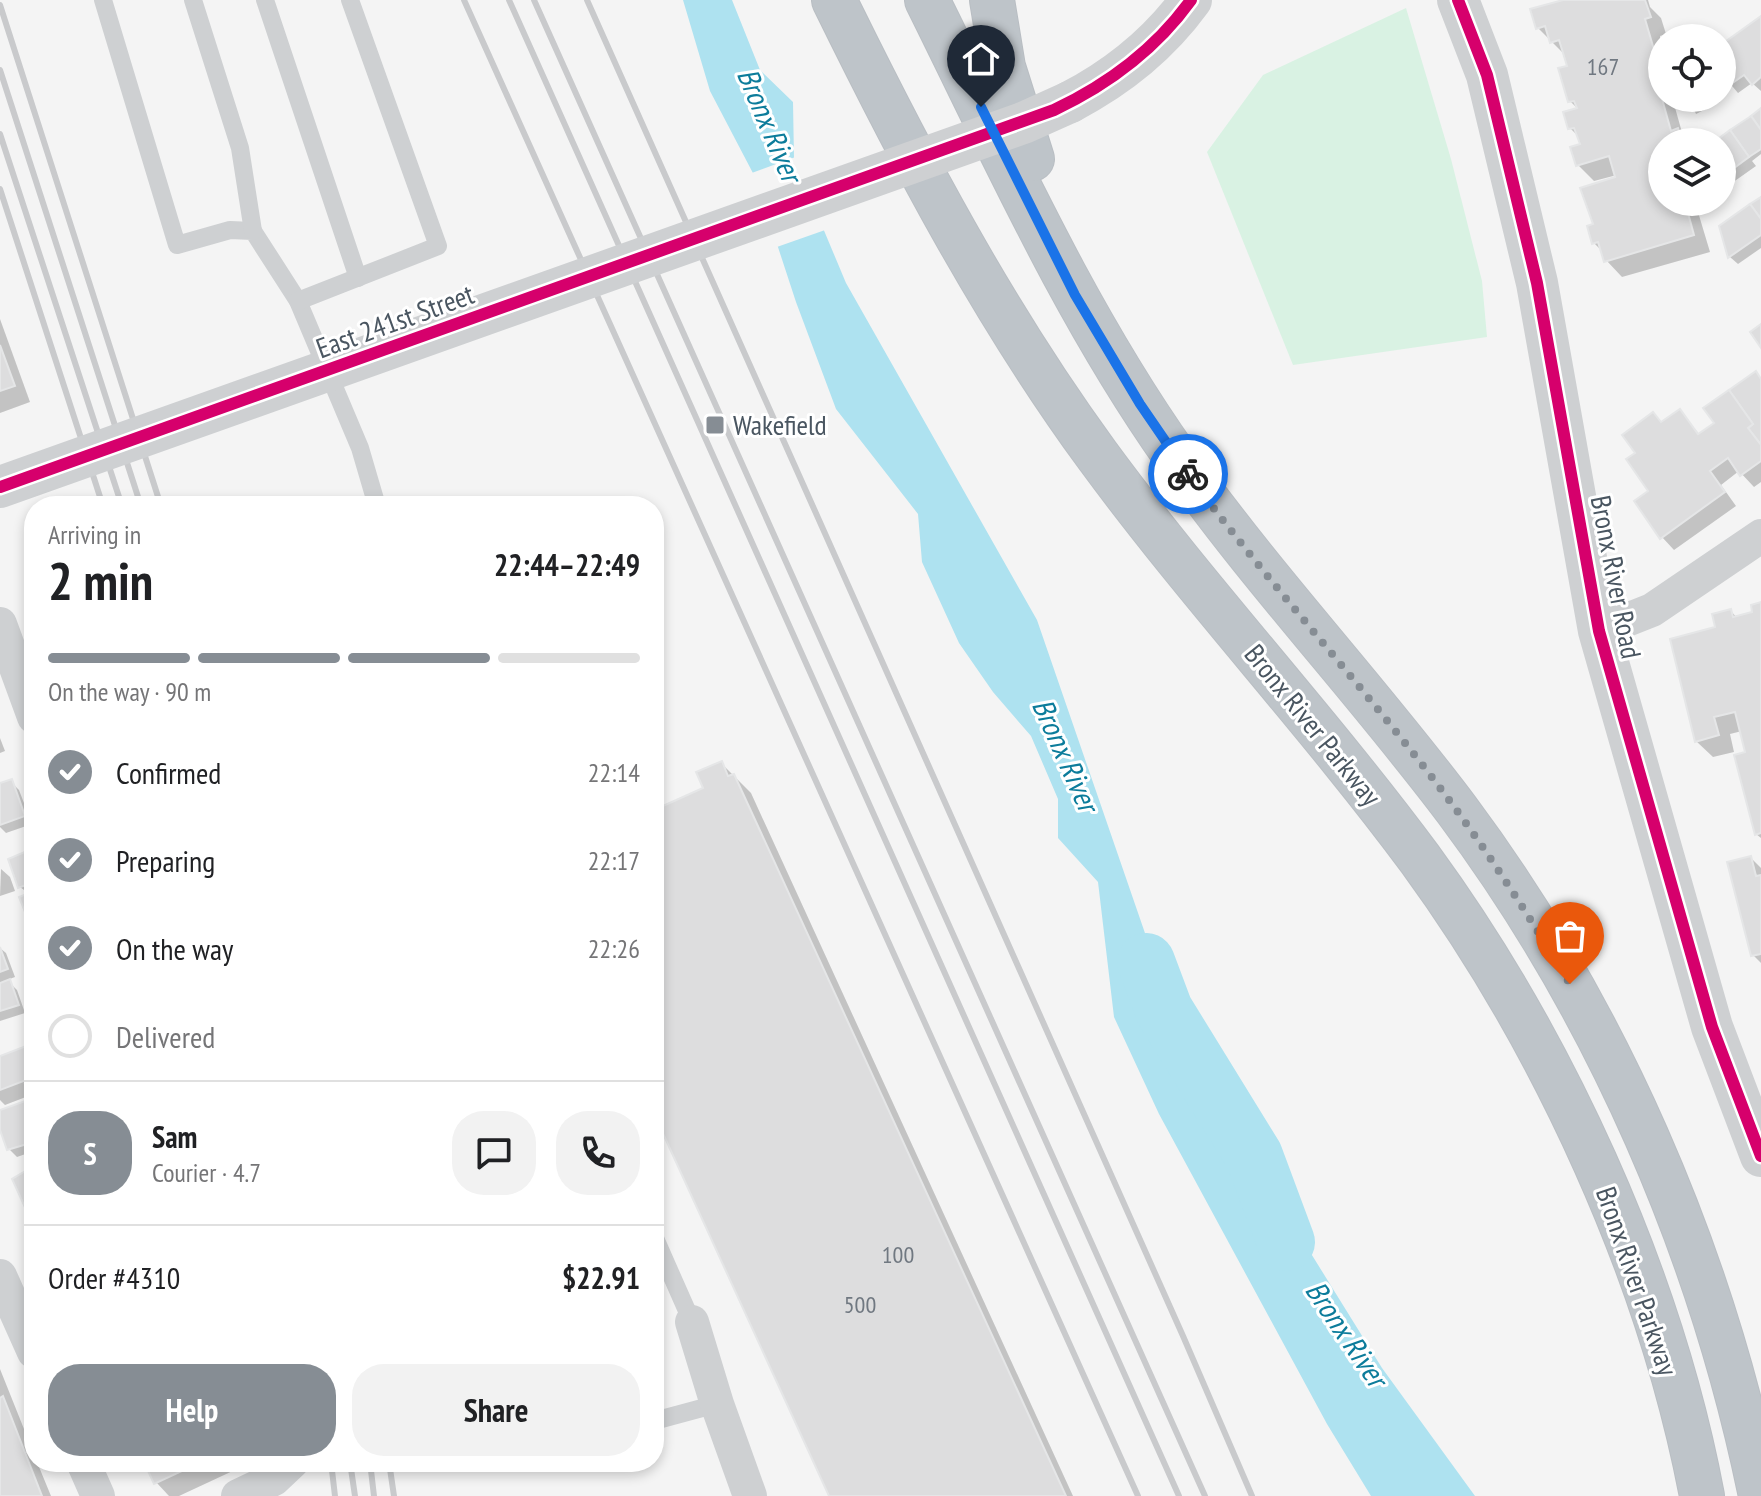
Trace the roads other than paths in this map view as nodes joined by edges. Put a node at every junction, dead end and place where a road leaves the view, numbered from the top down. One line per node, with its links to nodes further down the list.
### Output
1 (103, 0): 10 (lane)
2 (193, 0): 10 (lane)
3 (265, 0): 11 (lane)
4 (350, 0): 11 (lane)
5 (834, 0): 32 (highway, Bronx River Parkway)
6 (927, 0): 12 (highway, Bronx River Parkway)
7 (992, 0): 12 (highway)
8 (1191, 0): 14 (street, East 241st Street, bridge)
9 (1458, 0): 18 (street, Bronx River Road)
10 (253, 231): 13 (lane)
11 (358, 278): 13 (lane)
12 (1075, 295): 33 (highway, Bronx River Parkway)
13 (298, 301): 15 (lane)
14 (0, 487)
15 (374, 496)
16 (1761, 536): 18 (street)
17 (0, 624): 19 (street)
18 (1599, 631): 20 (street, Bronx River Road)
19 (24, 690)
20 (1761, 1156)
21 (664, 1259): 23 (lane)
22 (0, 1276): 24 (street)
23 (692, 1322): 25 (street)
24 (24, 1330)
25 (717, 1404): 26 (lane); 31 (street)
26 (664, 1418)
27 (87, 1472): 29 (street)
28 (281, 1472): 30 (street)
29 (98, 1496)
30 (238, 1496)
31 (750, 1496)
32 (1702, 1496)
33 (1761, 1496)

